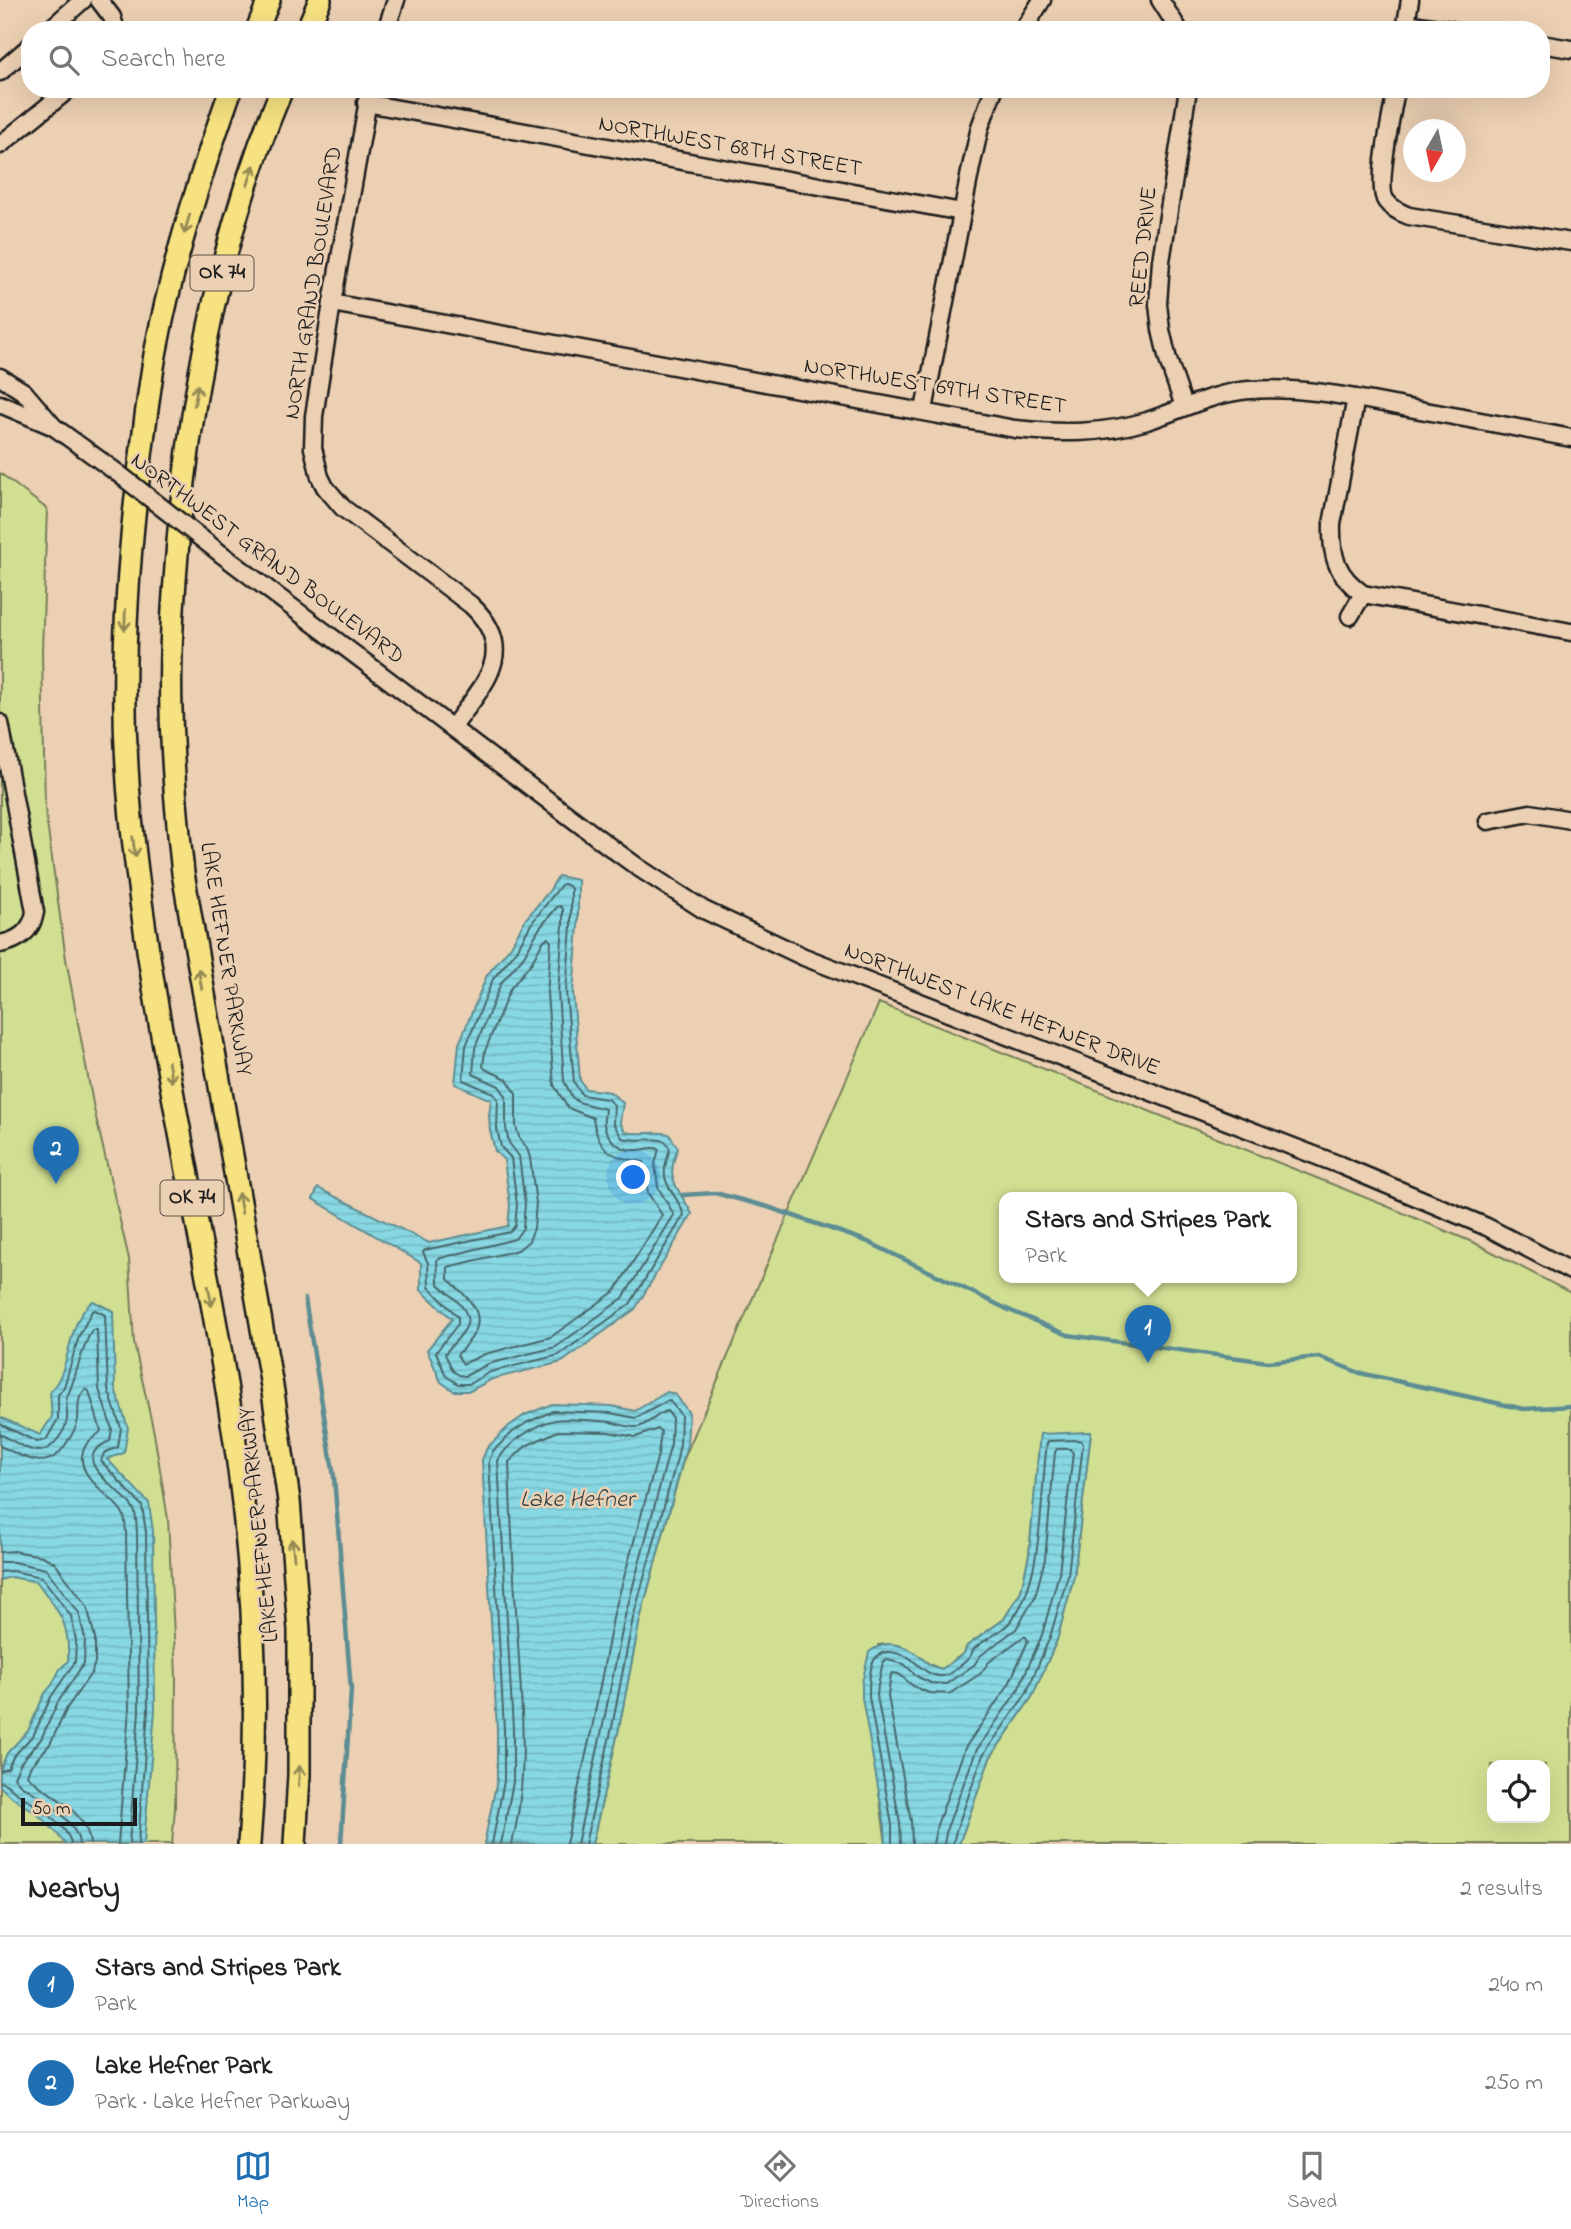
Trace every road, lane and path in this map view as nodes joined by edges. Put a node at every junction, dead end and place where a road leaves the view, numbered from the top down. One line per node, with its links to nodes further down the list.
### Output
1 (83, 0): 9 (street)
2 (99, 0): 10 (street)
3 (269, 0): 11 (highway)
4 (320, 0): 12 (highway)
5 (396, 0): 13 (street)
6 (1042, 0): 14 (street)
7 (1160, 0): 15 (street)
8 (1410, 0): 16 (street)
9 (59, 21)
10 (113, 21)
11 (261, 21)
12 (311, 21)
13 (389, 21)
14 (1029, 21)
15 (1173, 21)
16 (1407, 21)
17 (1550, 46): 18 (street)
18 (1571, 49)
19 (21, 54): 20 (street)
20 (0, 72)
21 (58, 98): 29 (street)
22 (228, 98): 49 (highway, LAKE HEFNER PARKWAY / OK 74, one-way to 49)
23 (278, 98): 50 (highway, LAKE HEFNER PARKWAY / OK 74, one-way to 23)
24 (368, 98): 32 (street, NORTH GRAND BOULEVARD)
25 (378, 98): 30 (street, NORTHWEST 68TH STREET)
26 (991, 98): 30 (street)
27 (1187, 98): 36 (street, REED DRIVE)
28 (1394, 98): 31 (street)
29 (0, 145)
30 (962, 212): 37 (street)
31 (1571, 242)
32 (331, 303): 37 (street, NORTHWEST 69TH STREET); 44 (street, NORTH GRAND BOULEVARD)
33 (0, 377): 38 (street, NORTHWEST GRAND BOULEVARD)
34 (1356, 398): 36 (street, NORTHWEST 69TH STREET); 39 (street, NORTHWEST 69TH STREET); 40 (street)
35 (0, 404): 38 (street, NORTHWEST GRAND BOULEVARD)
36 (1184, 406): 37 (street, NORTHWEST 69TH STREET)
37 (924, 411)
38 (54, 426): 44 (street, NORTHWEST GRAND BOULEVARD, bridge)
39 (1571, 438)
40 (1363, 594): 41 (street); 42 (street)
41 (1350, 616)
42 (1571, 632)
43 (0, 723): 47 (street)
44 (453, 727): 48 (street, NORTHWEST LAKE HEFNER DRIVE)
45 (1571, 820): 46 (street)
46 (1488, 821)
47 (0, 944)
48 (1571, 1271)
49 (249, 1844)
50 (295, 1844)

